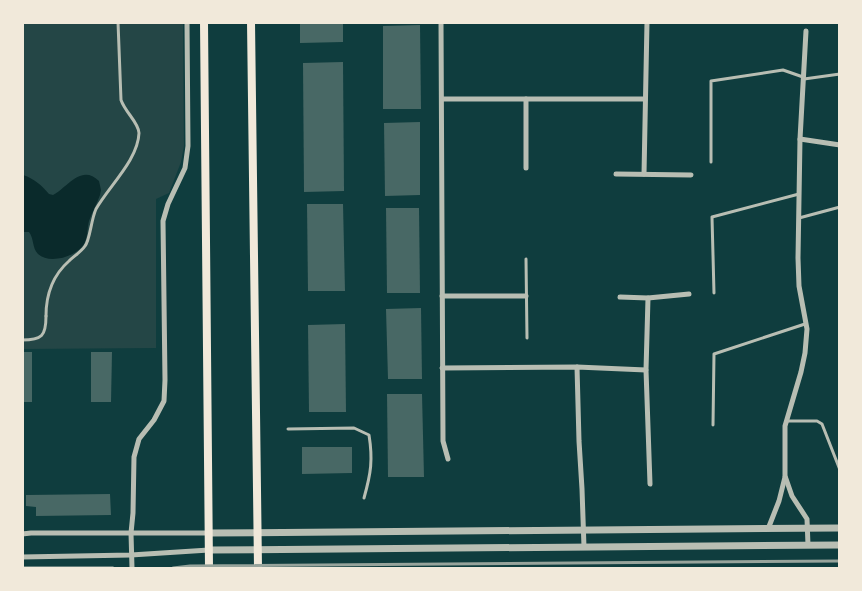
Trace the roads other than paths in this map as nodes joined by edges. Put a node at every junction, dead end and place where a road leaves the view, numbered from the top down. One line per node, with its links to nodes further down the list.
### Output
1 (118, 22): 32 (lane)
2 (187, 22): 51 (street)
3 (204, 22): 49 (main road)
4 (251, 22): 52 (main road)
5 (441, 22): 12 (street)
6 (646, 22): 11 (street)
7 (806, 31): 9 (street)
8 (840, 74): 9 (lane)
9 (804, 78): 13 (street); 15 (lane)
10 (526, 99): 11 (street); 12 (street); 16 (street)
11 (645, 99): 18 (street)
12 (442, 100): 26 (street)
13 (800, 140): 14 (street); 20 (street)
14 (840, 145)
15 (711, 162)
16 (526, 168)
17 (616, 174): 18 (street)
18 (644, 174): 19 (street)
19 (691, 175)
20 (799, 194): 22 (street); 24 (lane)
21 (840, 207): 22 (lane)
22 (799, 218): 30 (street)
23 (526, 259): 27 (lane)
24 (714, 293)
25 (689, 294): 29 (street)
26 (442, 296): 27 (street); 33 (street)
27 (526, 296): 31 (lane)
28 (620, 296): 29 (street)
29 (648, 298): 35 (street)
30 (806, 324): 36 (street); 37 (lane)
31 (528, 338)
32 (22, 340)
33 (442, 368): 34 (street); 39 (street)
34 (577, 368): 35 (street); 47 (street)
35 (646, 370): 42 (street)
36 (786, 421): 40 (lane); 41 (street)
37 (713, 425)
38 (288, 429): 43 (lane)
39 (448, 459)
40 (840, 470)
41 (785, 476): 44 (street); 46 (street)
42 (650, 484)
43 (364, 498)
44 (807, 528): 45 (street); 46 (street); 54 (street)
45 (840, 528)
46 (768, 529): 47 (street)
47 (583, 530): 52 (street); 56 (street)
48 (22, 531): 50 (street)
49 (209, 532): 51 (street); 52 (street); 57 (main road)
50 (31, 533): 51 (street); 53 (street)
51 (131, 533): 59 (street)
52 (258, 533): 58 (main road)
53 (22, 534)
54 (808, 545): 55 (street); 56 (street)
55 (840, 545)
56 (584, 547): 58 (street)
57 (209, 550): 58 (street); 59 (street); 64 (main road)
58 (258, 550): 65 (main road)
59 (131, 555): 60 (street); 63 (street)
60 (22, 557)
61 (22, 568): 62 (lane)
62 (112, 568)
63 (132, 568)
64 (208, 568)
65 (258, 568)

